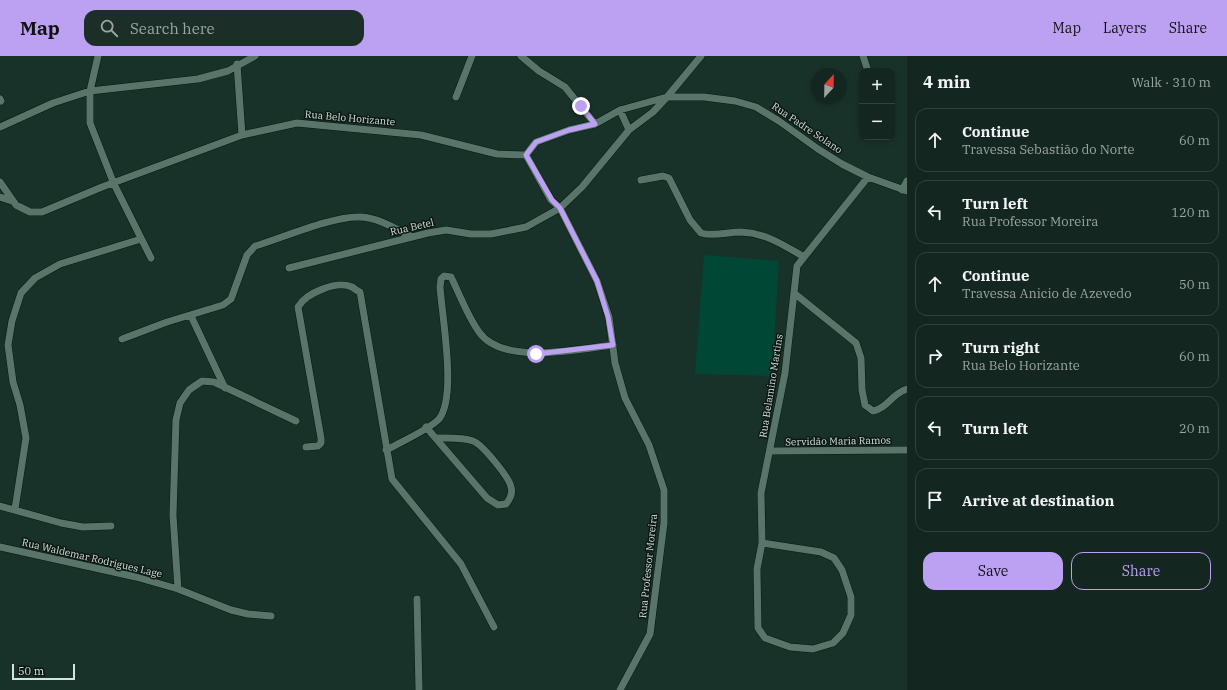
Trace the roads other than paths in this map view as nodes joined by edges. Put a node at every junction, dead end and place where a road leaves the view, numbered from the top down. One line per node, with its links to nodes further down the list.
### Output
1 (98, 56): 9 (street)
2 (255, 56): 7 (street)
3 (472, 56): 10 (street)
4 (520, 56): 13 (street)
5 (701, 56): 11 (street)
6 (863, 56): 8 (street)
7 (236, 64): 9 (street); 16 (street)
8 (867, 68)
9 (90, 91): 14 (street); 22 (street)
10 (456, 97)
11 (667, 97): 12 (street); 15 (street); 18 (street, Rua Padre Solano)
12 (620, 110): 13 (street); 15 (street)
13 (595, 124): 17 (street)
14 (0, 128)
15 (629, 130): 26 (street)
16 (242, 135): 17 (street, Rua Belo Horizante); 22 (street, Rua Belo Horizante)
17 (526, 155): 26 (street, Rua Professor Moreira)
18 (868, 177): 23 (street, Rua Padre Solano); 29 (street, Rua Belamino Martins)
19 (641, 180): 29 (street)
20 (907, 181): 23 (street)
21 (0, 182): 25 (street)
22 (114, 184): 25 (street, Rua Belo Horizante); 28 (street)
23 (905, 191)
24 (0, 197): 25 (street)
25 (12, 201)
26 (560, 208): 27 (street, Rua Betel); 35 (street, Rua Professor Moreira)
27 (412, 237): 31 (street, Rua Betel); 33 (street)
28 (141, 239): 30 (street); 46 (street)
29 (804, 257): 32 (street, Rua Belamino Martins)
30 (151, 258)
31 (289, 268)
32 (794, 293): 37 (street); 44 (street, Rua Belamino Martins)
33 (191, 316): 34 (street); 36 (street)
34 (122, 339)
35 (613, 345): 39 (street); 55 (street, Rua Professor Moreira)
36 (225, 388): 38 (street); 50 (street)
37 (907, 389)
38 (296, 421)
39 (426, 427): 40 (street); 42 (street)
40 (436, 438): 40 (street)
41 (306, 447): 42 (street)
42 (386, 450): 53 (street)
43 (907, 450): 44 (street, Servidão Maria Ramos)
44 (770, 451): 48 (street, Rua Belamino Martins)
45 (0, 506): 46 (street)
46 (15, 509): 47 (street)
47 (111, 526)
48 (762, 543): 48 (street)
49 (0, 547): 50 (street, Rua Waldemar Rodrigues Lage)
50 (178, 589): 52 (street, Rua Waldemar Rodrigues Lage)
51 (417, 600): 54 (street)
52 (271, 616)
53 (494, 627)
54 (419, 690)
55 (620, 690)

